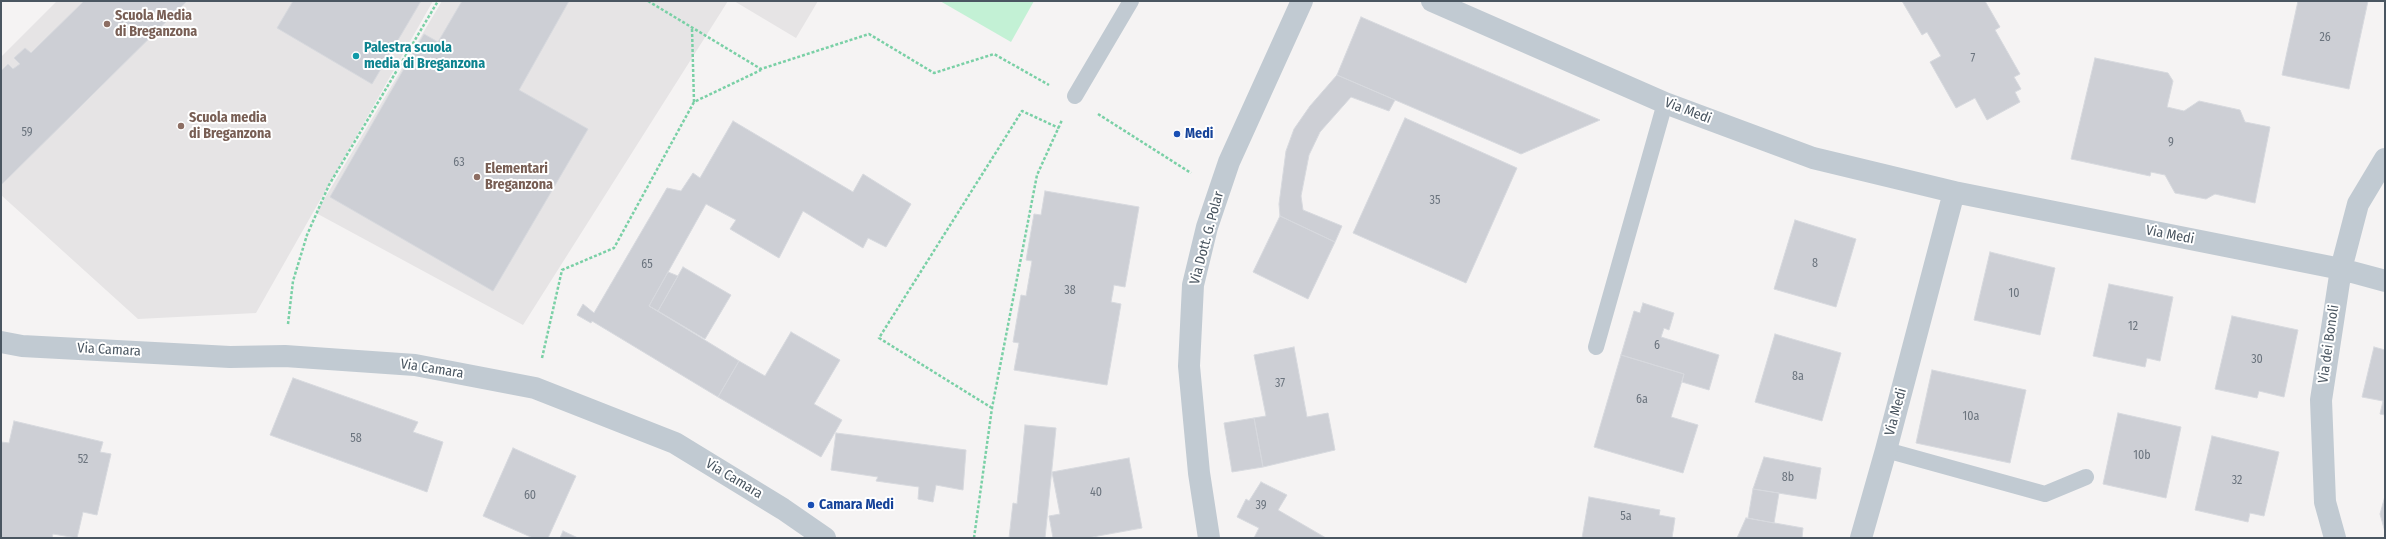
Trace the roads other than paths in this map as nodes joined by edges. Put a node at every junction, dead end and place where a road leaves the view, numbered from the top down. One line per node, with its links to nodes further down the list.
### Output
1 (1131, 1): 4 (lane)
2 (1302, 1): 15 (street, Via Dott. G. Polar)
3 (1432, 1): 5 (street, Via Medi)
4 (1073, 97)
5 (1665, 102): 7 (street, Via Medi); 11 (lane)
6 (2385, 159): 8 (street, Via dei Bonoli)
7 (1954, 192): 8 (street, Via Medi); 12 (street, Via Medi)
8 (2341, 269): 9 (street, Via Medi); 17 (street, Via dei Bonoli)
9 (2385, 281)
10 (1, 342): 14 (street, Via Camara)
11 (1596, 347)
12 (1886, 450): 13 (lane); 16 (street, Via Medi)
13 (2086, 477)
14 (825, 538)
15 (1209, 538)
16 (1860, 538)
17 (2335, 538)

